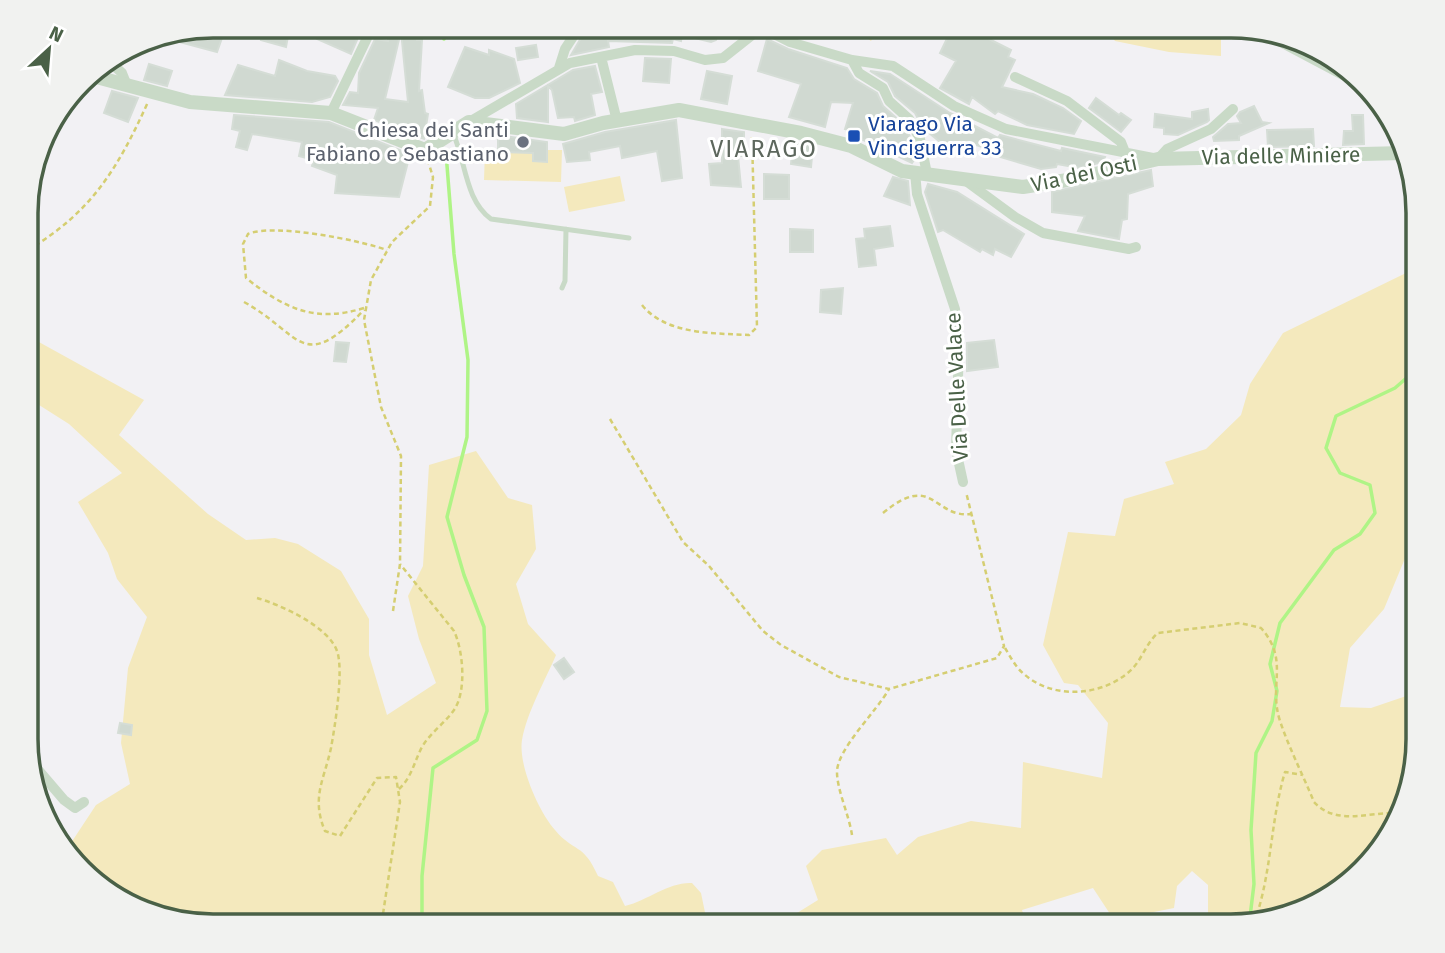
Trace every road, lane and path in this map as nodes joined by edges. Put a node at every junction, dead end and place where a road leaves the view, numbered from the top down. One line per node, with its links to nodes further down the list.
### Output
1 (367, 38): 14 (street)
2 (572, 38): 8 (street)
3 (746, 38): 5 (street)
4 (782, 38): 6 (street)
5 (601, 57): 8 (street); 15 (street)
6 (852, 60): 20 (street); 23 (street, Via Delle Valace)
7 (116, 68): 11 (street)
8 (559, 68): 16 (street)
9 (1016, 77): 20 (street)
10 (103, 78): 11 (street)
11 (126, 83): 12 (street)
12 (153, 93): 14 (street); 27 (path)
13 (1233, 110): 22 (street)
14 (331, 113): 19 (street)
15 (617, 121): 16 (street, Via dei Osti); 17 (street, Via dei Osti)
16 (469, 122): 18 (street)
17 (752, 123): 23 (street, Via dei Osti); 32 (path)
18 (453, 133): 19 (street); 25 (lane)
19 (425, 150): 29 (path)
20 (1125, 152): 22 (street)
21 (1395, 153): 22 (street, Via delle Miniere)
22 (1158, 159): 24 (street, Via dei Osti)
23 (921, 173): 24 (street, Via dei Osti); 35 (street, Via Delle Valace)
24 (964, 179): 28 (street)
25 (566, 229): 26 (lane); 30 (lane)
26 (629, 238)
27 (38, 244)
28 (1136, 247)
29 (387, 250): 33 (path); 33 (path)
30 (562, 288)
31 (244, 302): 33 (path)
32 (642, 306)
33 (366, 308): 38 (path)
34 (610, 419): 42 (path)
35 (963, 482): 37 (path)
36 (883, 513): 37 (path)
37 (972, 514): 41 (path)
38 (400, 564): 40 (path); 45 (path)
39 (257, 598): 45 (path)
40 (394, 611)
41 (1004, 646): 42 (path); 44 (path)
42 (889, 689): 48 (path)
43 (42, 775): 46 (street)
44 (1303, 775): 47 (path); 49 (path)
45 (398, 790): 50 (path)
46 (84, 802)
47 (1389, 814)
48 (852, 835)
49 (1258, 912)
50 (382, 914)

